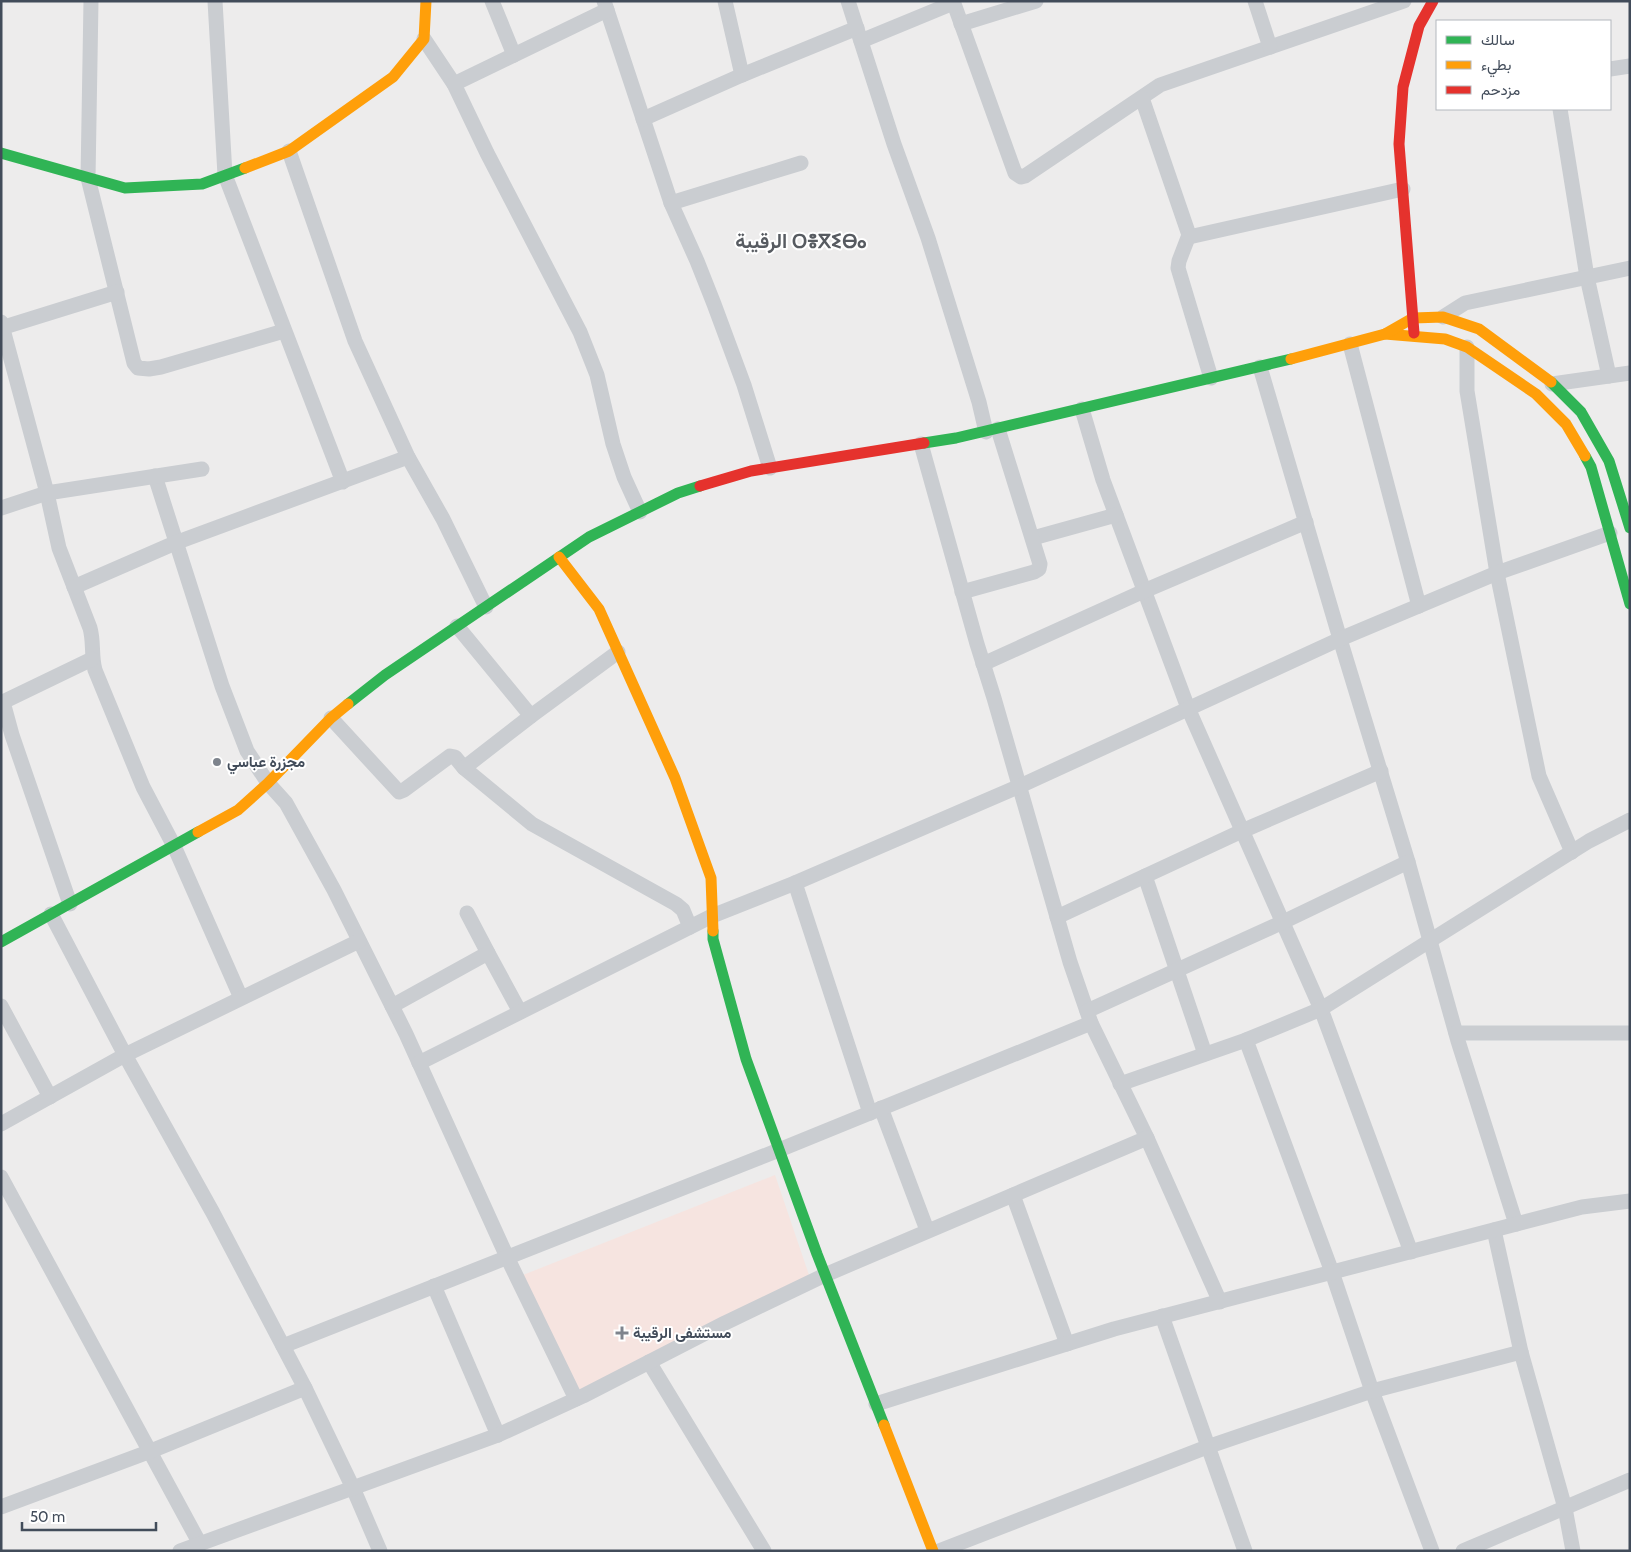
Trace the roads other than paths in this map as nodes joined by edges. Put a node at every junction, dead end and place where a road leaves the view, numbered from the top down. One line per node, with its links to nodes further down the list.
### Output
1 (91, 1): 29 (street)
2 (215, 1): 28 (street)
3 (426, 1): 15 (main road)
4 (492, 1): 17 (street)
5 (725, 1): 20 (street)
6 (848, 1): 14 (street)
7 (1036, 1): 13 (street)
8 (1255, 1): 16 (street)
9 (1404, 1): 16 (street)
10 (1433, 1): 30 (main road)
11 (953, 2): 13 (street); 14 (street)
12 (606, 5): 17 (street); 24 (street)
13 (961, 24): 22 (street)
14 (859, 34): 20 (street); 50 (street)
15 (424, 39): 21 (street); 25 (main road)
16 (1270, 47): 22 (street)
17 (514, 55): 21 (street)
18 (1630, 66): 19 (street)
19 (1611, 69)
20 (742, 76): 24 (street)
21 (454, 84): 59 (street)
22 (1142, 98): 32 (street)
23 (1560, 110): 34 (street)
24 (642, 119): 31 (street)
25 (289, 151): 28 (main road); 52 (street)
26 (1, 153): 29 (main road)
27 (801, 163): 31 (street)
28 (226, 176): 29 (main road); 39 (street)
29 (88, 178): 35 (street)
30 (1403, 189): 32 (street); 37 (main road)
31 (671, 203): 53 (street)
32 (1189, 237): 47 (street)
33 (1630, 268): 34 (street)
34 (1587, 277): 36 (street); 46 (street)
35 (117, 292): 38 (street); 39 (street)
36 (1443, 317): 37 (main road); 48 (main road)
37 (1413, 318): 40 (main road); 41 (main road)
38 (2, 326): 57 (street)
39 (284, 331): 56 (street)
40 (1386, 334): 41 (main road); 42 (main road)
41 (1414, 336): 43 (main road)
42 (1350, 344): 44 (main road); 72 (street)
43 (1467, 347): 63 (main road); 67 (street)
44 (1260, 367): 47 (main road); 61 (street)
45 (1630, 373): 46 (street)
46 (1609, 376): 48 (street)
47 (1210, 378): 49 (main road)
48 (1552, 384): 62 (main road)
49 (1082, 409): 50 (main road); 60 (street)
50 (992, 430): 51 (main road); 64 (street)
51 (921, 444): 53 (main road); 70 (street)
52 (408, 457): 56 (street); 73 (street)
53 (770, 468): 59 (main road)
54 (202, 469): 55 (street)
55 (155, 476): 57 (street); 65 (street)
56 (343, 482): 65 (street)
57 (47, 493): 58 (street); 68 (street)
58 (1, 508)
59 (640, 512): 66 (main road)
60 (1116, 515): 64 (street); 69 (street)
61 (1306, 522): 69 (street); 75 (street)
62 (1630, 528)
63 (1610, 534): 67 (street); 71 (main road)
64 (1033, 538): 70 (street)
65 (175, 544): 68 (street); 86 (street)
66 (560, 558): 73 (main road); 76 (main road)
67 (1497, 572): 72 (street); 91 (street)
68 (74, 587): 77 (street)
69 (1144, 591): 78 (street); 80 (street)
70 (962, 592): 78 (street)
71 (1630, 604)
72 (1419, 606): 75 (street)
73 (486, 607): 74 (main road)
74 (458, 626): 81 (street); 82 (main road)
75 (1340, 639): 80 (street); 85 (street)
76 (618, 652): 81 (street); 98 (main road)
77 (92, 659): 79 (street); 90 (street)
78 (984, 664): 87 (street)
79 (2, 702): 83 (street)
80 (1188, 708): 87 (street); 89 (street)
81 (531, 716): 84 (street)
82 (332, 718): 84 (street); 86 (main road)
83 (7, 738): 95 (street)
84 (464, 768): 101 (street)
85 (1381, 771): 89 (street); 92 (street)
86 (268, 783): 90 (main road); 102 (street)
87 (1020, 786): 94 (street); 99 (street)
88 (1630, 820): 91 (street)
89 (1242, 831): 93 (street); 100 (street)
90 (174, 846): 95 (main road); 107 (street)
91 (1572, 852): 104 (street)
92 (1408, 862): 100 (street); 104 (street)
93 (1145, 876): 99 (street); 106 (street)
94 (795, 884): 98 (street); 121 (street)
95 (70, 904): 97 (main road)
96 (467, 913): 105 (street)
97 (51, 914): 103 (main road); 117 (street)
98 (712, 916): 101 (street); 124 (main road)
99 (1057, 917): 112 (street)
100 (1282, 922): 106 (street); 110 (street)
101 (690, 927): 111 (street)
102 (359, 941): 107 (street); 109 (street)
103 (1, 942)
104 (1429, 942): 110 (street); 113 (street)
105 (488, 953): 109 (street); 111 (street)
106 (1177, 971): 112 (street); 116 (street)
107 (241, 998): 117 (street)
108 (1, 1006): 120 (street)
109 (392, 1006): 118 (street)
110 (1321, 1009): 115 (street); 131 (street)
111 (520, 1012): 118 (street)
112 (1089, 1017): 119 (street); 121 (street)
113 (1456, 1033): 114 (street); 128 (street)
114 (1630, 1033)
115 (1246, 1040): 116 (street); 133 (street)
116 (1204, 1054): 119 (street)
117 (125, 1055): 120 (street); 139 (street)
118 (419, 1062): 132 (street)
119 (1120, 1084): 123 (street)
120 (50, 1097): 122 (street)
121 (876, 1110): 124 (street); 129 (street)
122 (1, 1124)
123 (1147, 1138): 126 (street); 136 (street)
124 (779, 1150): 132 (street); 134 (main road)
125 (1, 1177): 148 (street)
126 (1013, 1194): 129 (street); 138 (street)
127 (1630, 1202): 128 (street)
128 (1516, 1224): 130 (street)
129 (927, 1230): 134 (street)
130 (1494, 1230): 131 (street); 140 (street)
131 (1411, 1252): 133 (street)
132 (507, 1257): 135 (street); 144 (street)
133 (1332, 1272): 136 (street); 143 (street)
134 (825, 1275): 141 (street); 145 (main road)
135 (434, 1286): 139 (street); 146 (street)
136 (1220, 1302): 137 (street)
137 (1162, 1316): 138 (street); 147 (street)
138 (1067, 1344): 145 (street)
139 (283, 1346): 142 (street)
140 (1522, 1352): 143 (street); 152 (street)
141 (649, 1362): 144 (street); 156 (street)
142 (305, 1388): 148 (street); 150 (street)
143 (1372, 1392): 147 (street); 160 (street)
144 (576, 1399): 146 (street)
145 (876, 1404): 157 (main road)
146 (498, 1435): 150 (street)
147 (1207, 1447): 158 (street); 159 (street)
148 (151, 1451): 151 (street); 153 (street)
149 (1630, 1480): 152 (street)
150 (353, 1488): 153 (street); 155 (street)
151 (1, 1507)
152 (1564, 1508): 161 (street); 162 (street)
153 (200, 1544): 154 (street)
154 (180, 1551)
155 (380, 1551)
156 (764, 1551)
157 (933, 1551)
158 (939, 1551)
159 (1245, 1551)
160 (1432, 1551)
161 (1464, 1551)
162 (1573, 1551)

